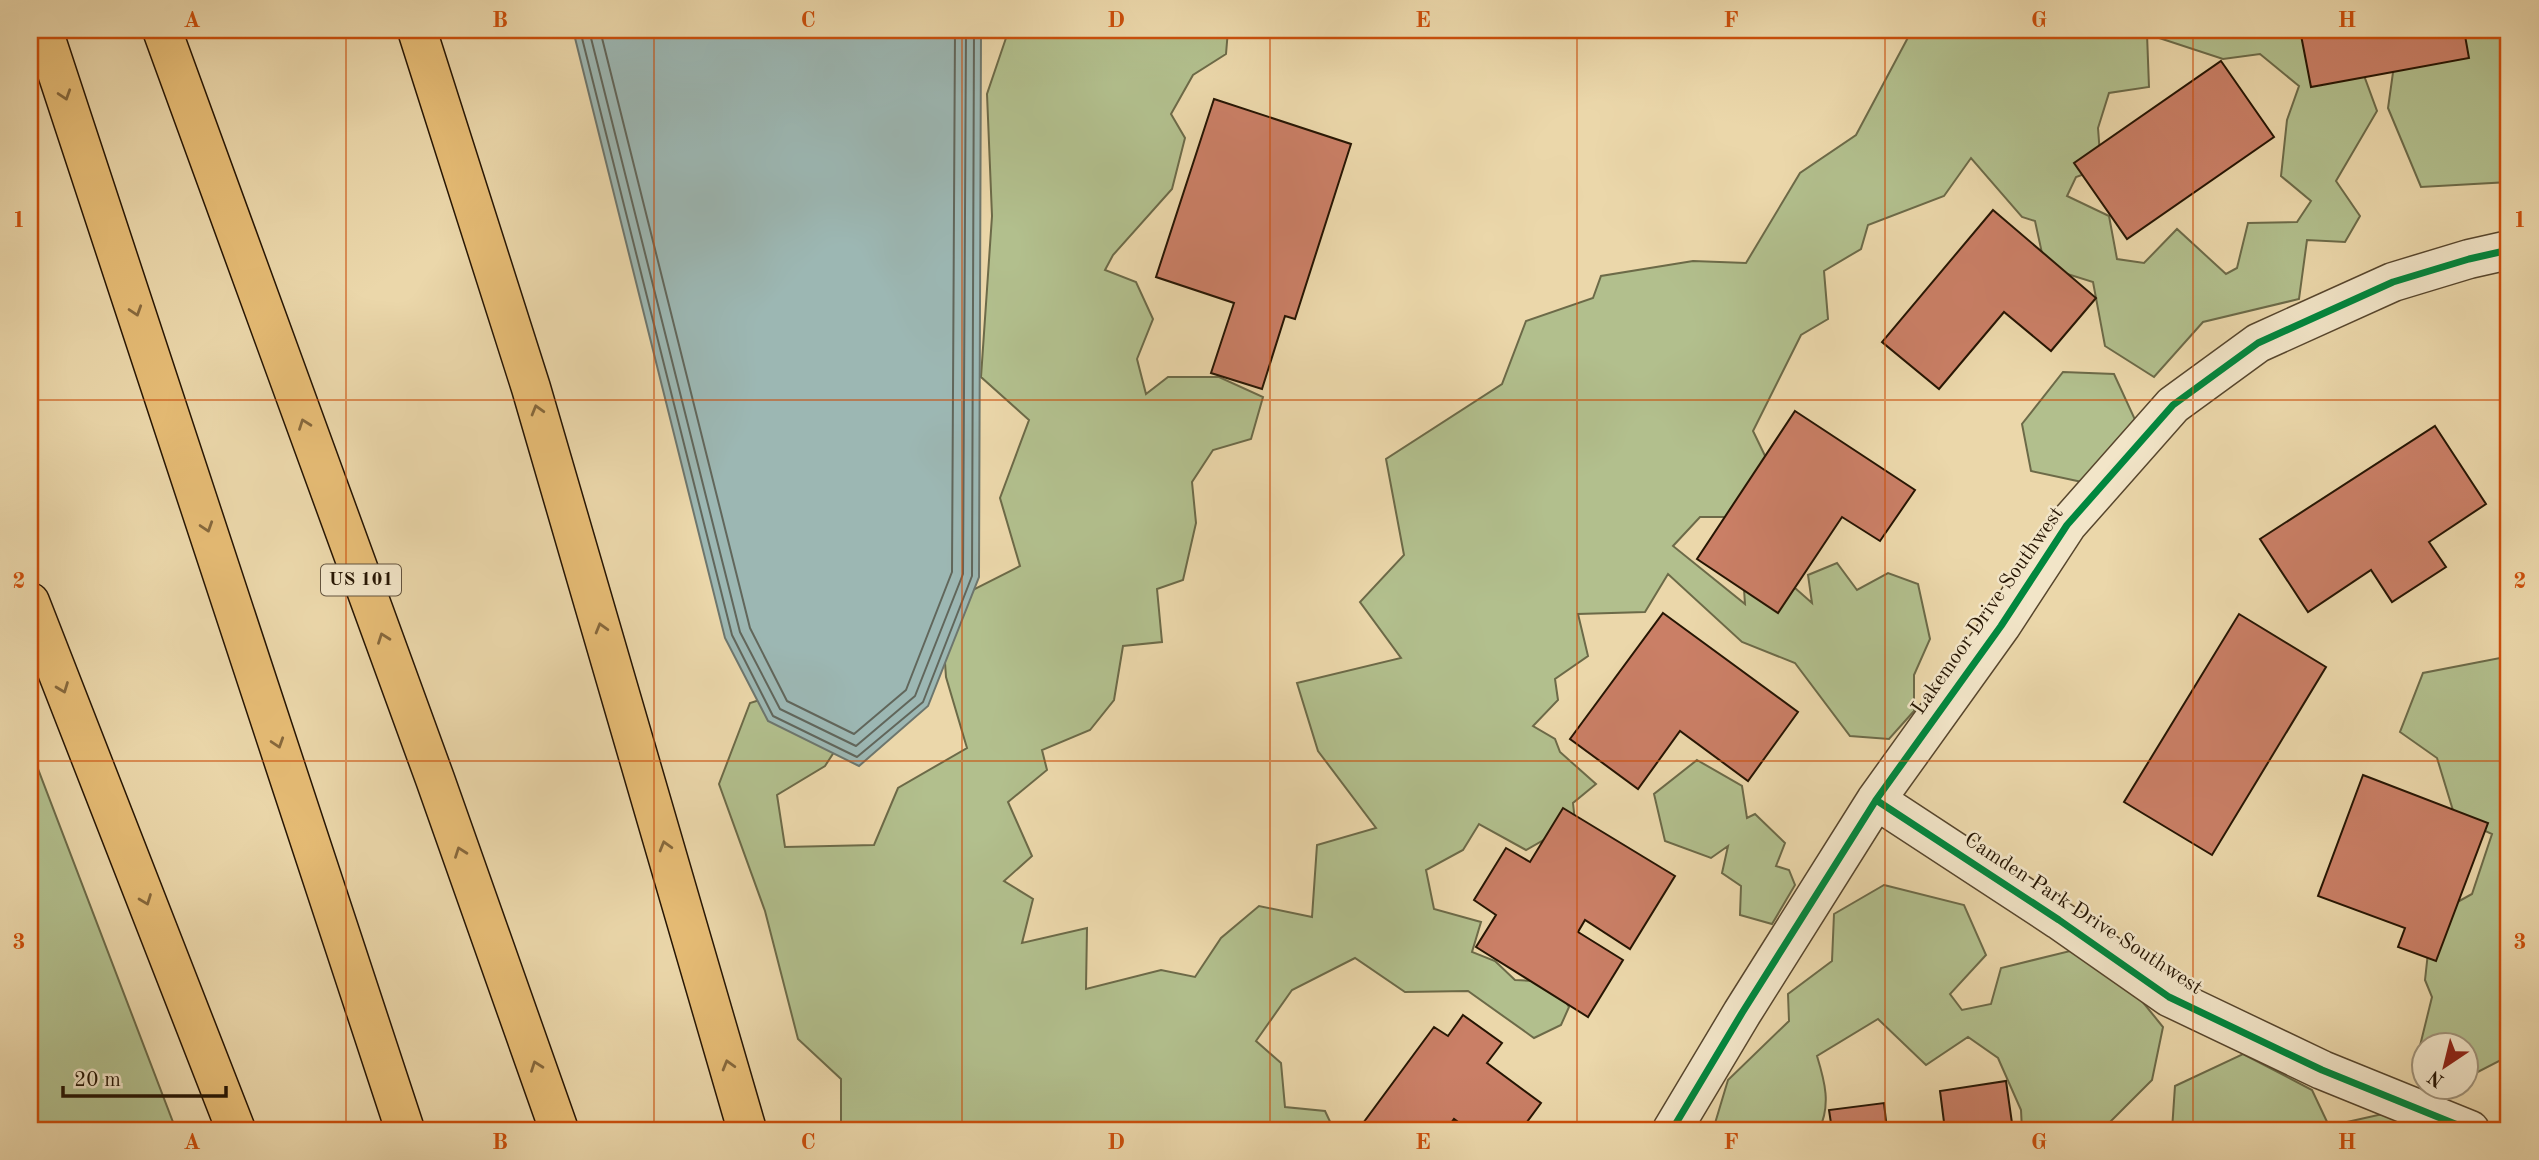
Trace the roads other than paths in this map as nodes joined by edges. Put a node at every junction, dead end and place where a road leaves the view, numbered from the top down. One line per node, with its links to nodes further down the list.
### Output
1 (43, 30): 8 (highway, one-way to 8)
2 (162, 30): 9 (highway, US 101, one-way to 2)
3 (417, 30): 10 (highway, one-way to 3)
4 (2509, 250): 6 (street, Lakemoor Drive Southwest)
5 (30, 602): 7 (highway, one-way to 7)
6 (1876, 800): 11 (street, Lakemoor Drive Southwest); 12 (street, Camden Park Drive Southwest)
7 (236, 1130)
8 (405, 1130)
9 (559, 1130)
10 (747, 1130)
11 (1672, 1130)
12 (2470, 1130)

